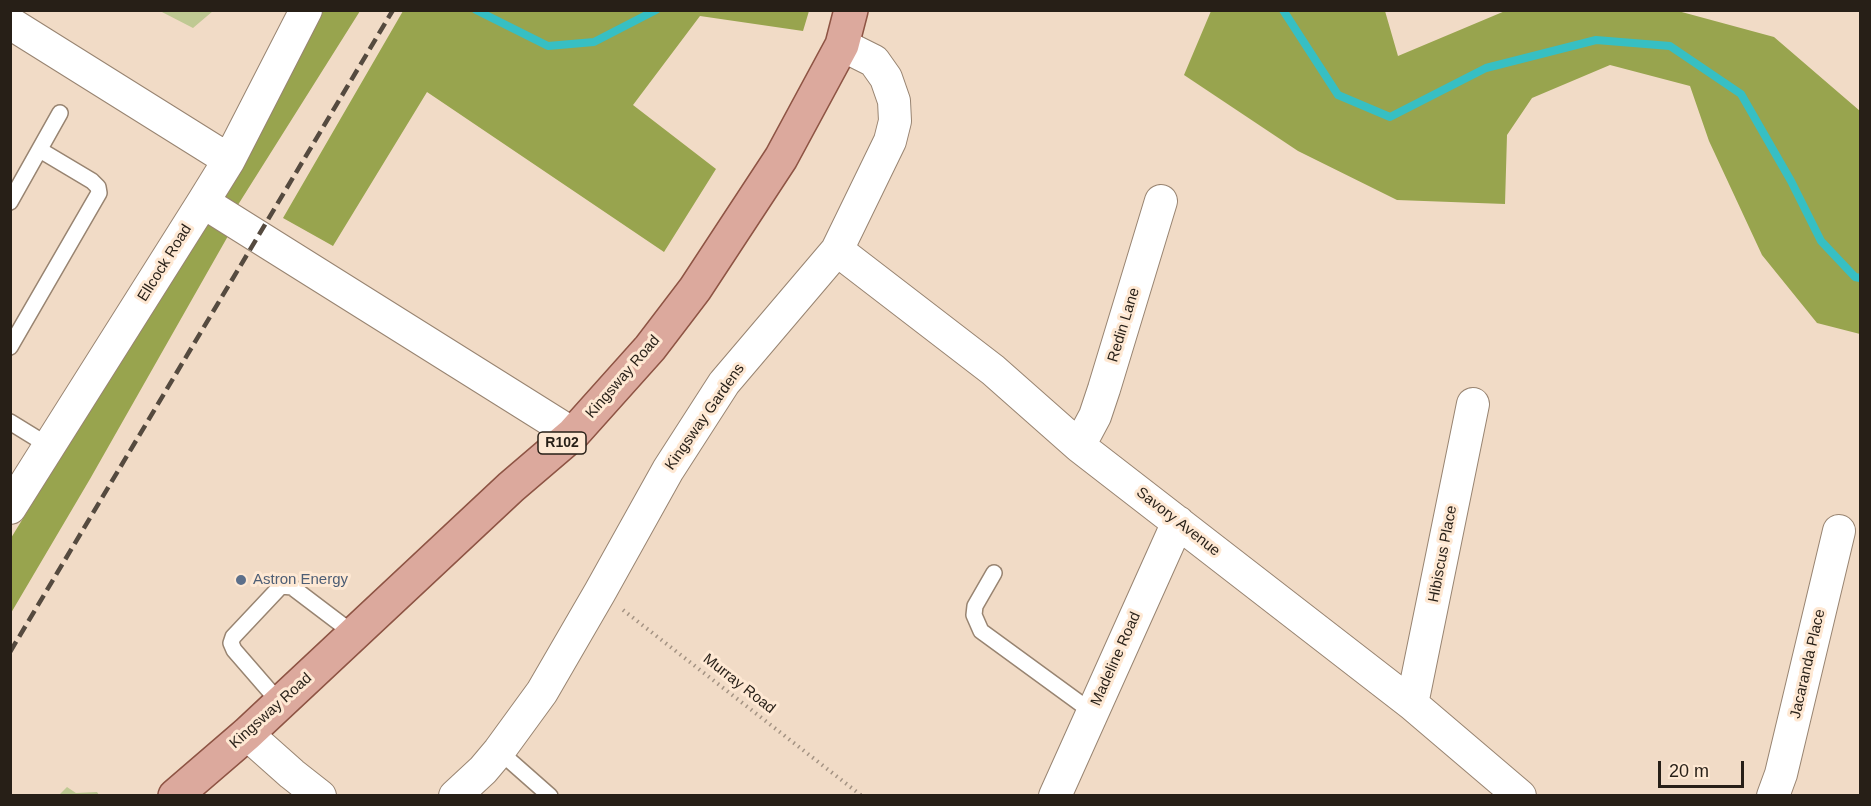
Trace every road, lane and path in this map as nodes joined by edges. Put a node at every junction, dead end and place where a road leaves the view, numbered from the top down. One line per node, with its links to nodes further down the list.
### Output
1 (306, 10): 7 (street, Ellcock Road)
2 (851, 10): 4 (main road, Kingsway Road / R102)
3 (10, 23): 7 (street)
4 (842, 45): 11 (street, Kingsway Gardens); 15 (main road, Kingsway Road / R102)
5 (60, 113): 6 (lane)
6 (39, 150): 9 (lane); 12 (lane)
7 (228, 160): 10 (street, Ellcock Road)
8 (1161, 201): 17 (street, Redin Lane)
9 (10, 202)
10 (203, 202): 15 (street); 16 (street, Ellcock Road)
11 (837, 250): 17 (street, Savory Avenue); 22 (street, Kingsway Gardens)
12 (10, 347)
13 (1473, 404): 25 (street, Hibiscus Place)
14 (10, 422): 16 (lane)
15 (573, 434): 23 (main road, Kingsway Road / R102)
16 (49, 446): 18 (street, Ellcock Road)
17 (1079, 446): 19 (street, Savory Avenue)
18 (10, 508)
19 (1178, 522): 25 (street, Savory Avenue); 26 (street, Madeline Road)
20 (1839, 531): 36 (street, Jacaranda Place)
21 (994, 573): 26 (lane)
22 (600, 592): 28 (street, Kingsway Gardens); 33 (path, Murray Road)
23 (354, 634): 24 (main road, Kingsway Road / R102); 24 (lane)
24 (280, 703): 27 (main road, Kingsway Road / R102)
25 (1412, 704): 35 (street, Savory Avenue)
26 (1092, 712): 34 (street, Madeline Road)
27 (247, 734): 29 (main road, Kingsway Road / R102); 30 (street)
28 (499, 751): 31 (street, Kingsway Gardens); 32 (lane)
29 (175, 795)
30 (320, 795)
31 (455, 795)
32 (550, 795)
33 (862, 795)
34 (1055, 795)
35 (1520, 795)
36 (1773, 795)

